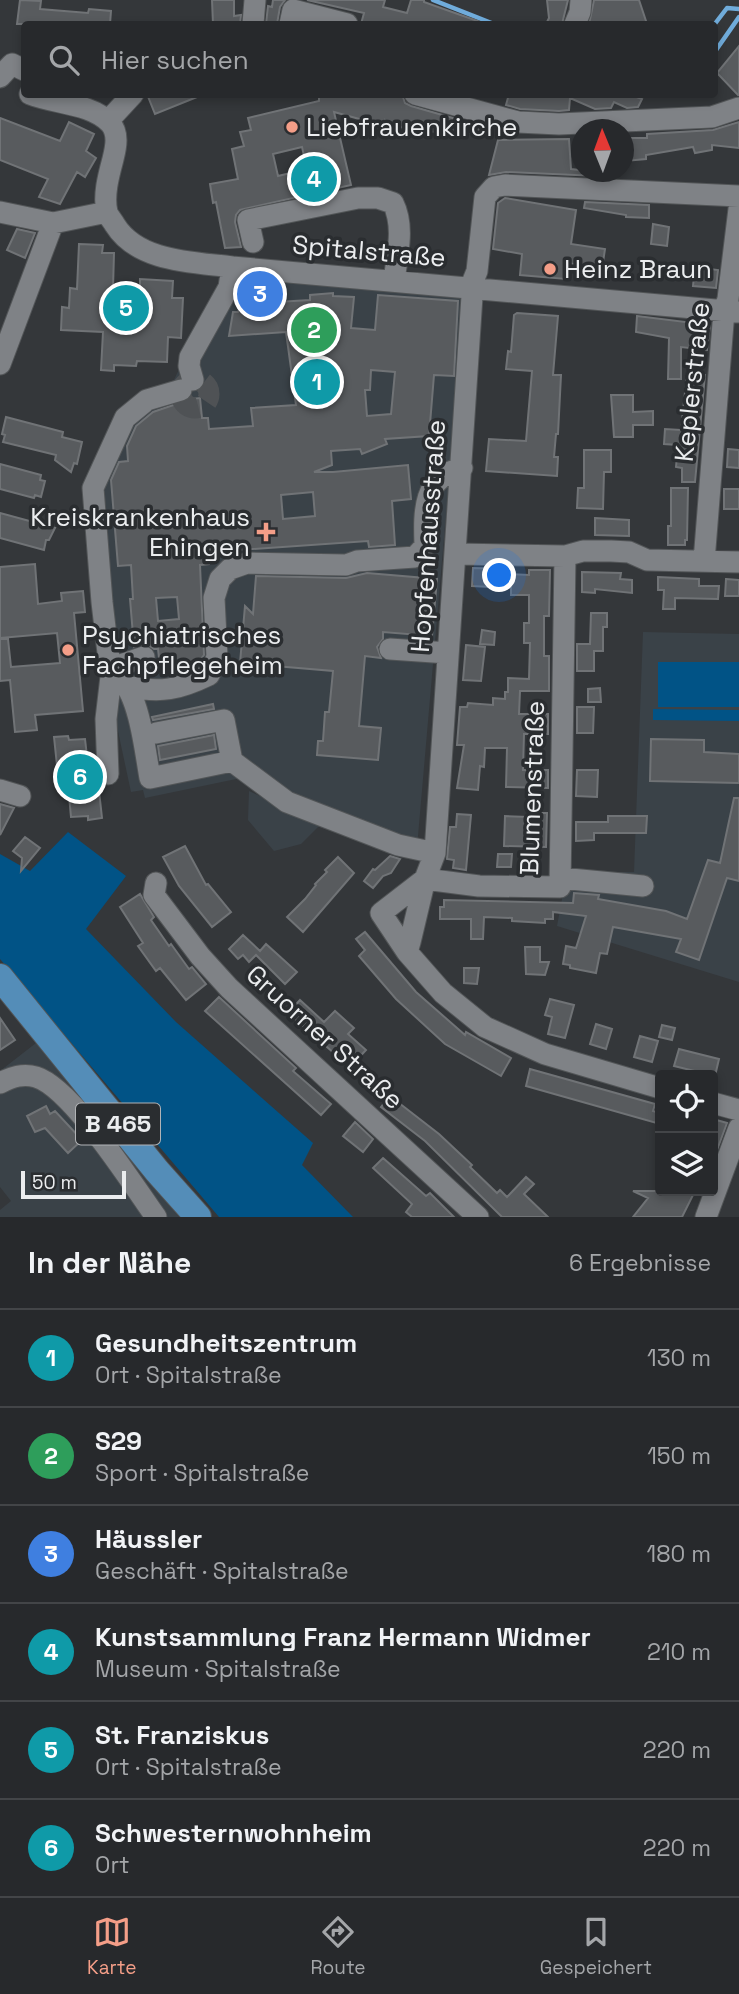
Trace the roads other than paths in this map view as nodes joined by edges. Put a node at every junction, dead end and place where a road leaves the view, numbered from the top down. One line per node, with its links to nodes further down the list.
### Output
1 (255, 0): 3 (street)
2 (581, 0): 6 (street)
3 (253, 21)
4 (291, 21): 5 (street)
5 (335, 21)
6 (576, 21)
7 (21, 68): 8 (street)
8 (0, 78): 9 (street)
9 (21, 91)
10 (54, 98): 14 (street)
11 (129, 98): 14 (street)
12 (430, 98): 13 (street)
13 (738, 109)
14 (108, 121): 18 (street)
15 (739, 196): 23 (street, Hopfenhausstraße)
16 (739, 209): 24 (street, Keplerstraße)
17 (0, 212): 19 (street)
18 (107, 212): 19 (street); 21 (street, Spitalstraße)
19 (53, 223): 25 (street)
20 (253, 242): 22 (street)
21 (232, 267): 22 (street, Spitalstraße); 34 (street)
22 (394, 281): 23 (street, Spitalstraße)
23 (473, 288): 24 (street, Spitalstraße); 26 (street, Hopfenhausstraße)
24 (731, 311): 29 (street, Keplerstraße)
25 (0, 364)
26 (461, 468): 27 (street, Hopfenhausstraße); 35 (street)
27 (456, 554): 28 (street); 32 (street, Hopfenhausstraße)
28 (565, 556): 29 (street); 40 (street, Blumenstraße)
29 (704, 561): 30 (street)
30 (739, 562)
31 (390, 649): 32 (street)
32 (448, 653): 39 (street, Hopfenhausstraße)
33 (144, 657): 34 (street)
34 (112, 668): 35 (street); 38 (street)
35 (128, 686): 37 (street)
36 (156, 733): 37 (street)
37 (232, 761): 39 (street)
38 (108, 774)
39 (435, 853): 41 (street, Hopfenhausstraße)
40 (560, 878): 41 (street, Blumenstraße); 43 (street)
41 (425, 879): 44 (street, Hopfenhausstraße); 44 (street)
42 (156, 883): 53 (street, Gruorner Straße)
43 (643, 886)
44 (407, 952): 47 (street)
45 (0, 977): 52 (main road, B 465)
46 (0, 1083): 51 (street)
47 (655, 1087)
48 (718, 1104): 49 (street)
49 (739, 1110)
50 (739, 1128): 54 (street)
51 (156, 1217)
52 (198, 1217)
53 (478, 1217)
54 (706, 1217)

